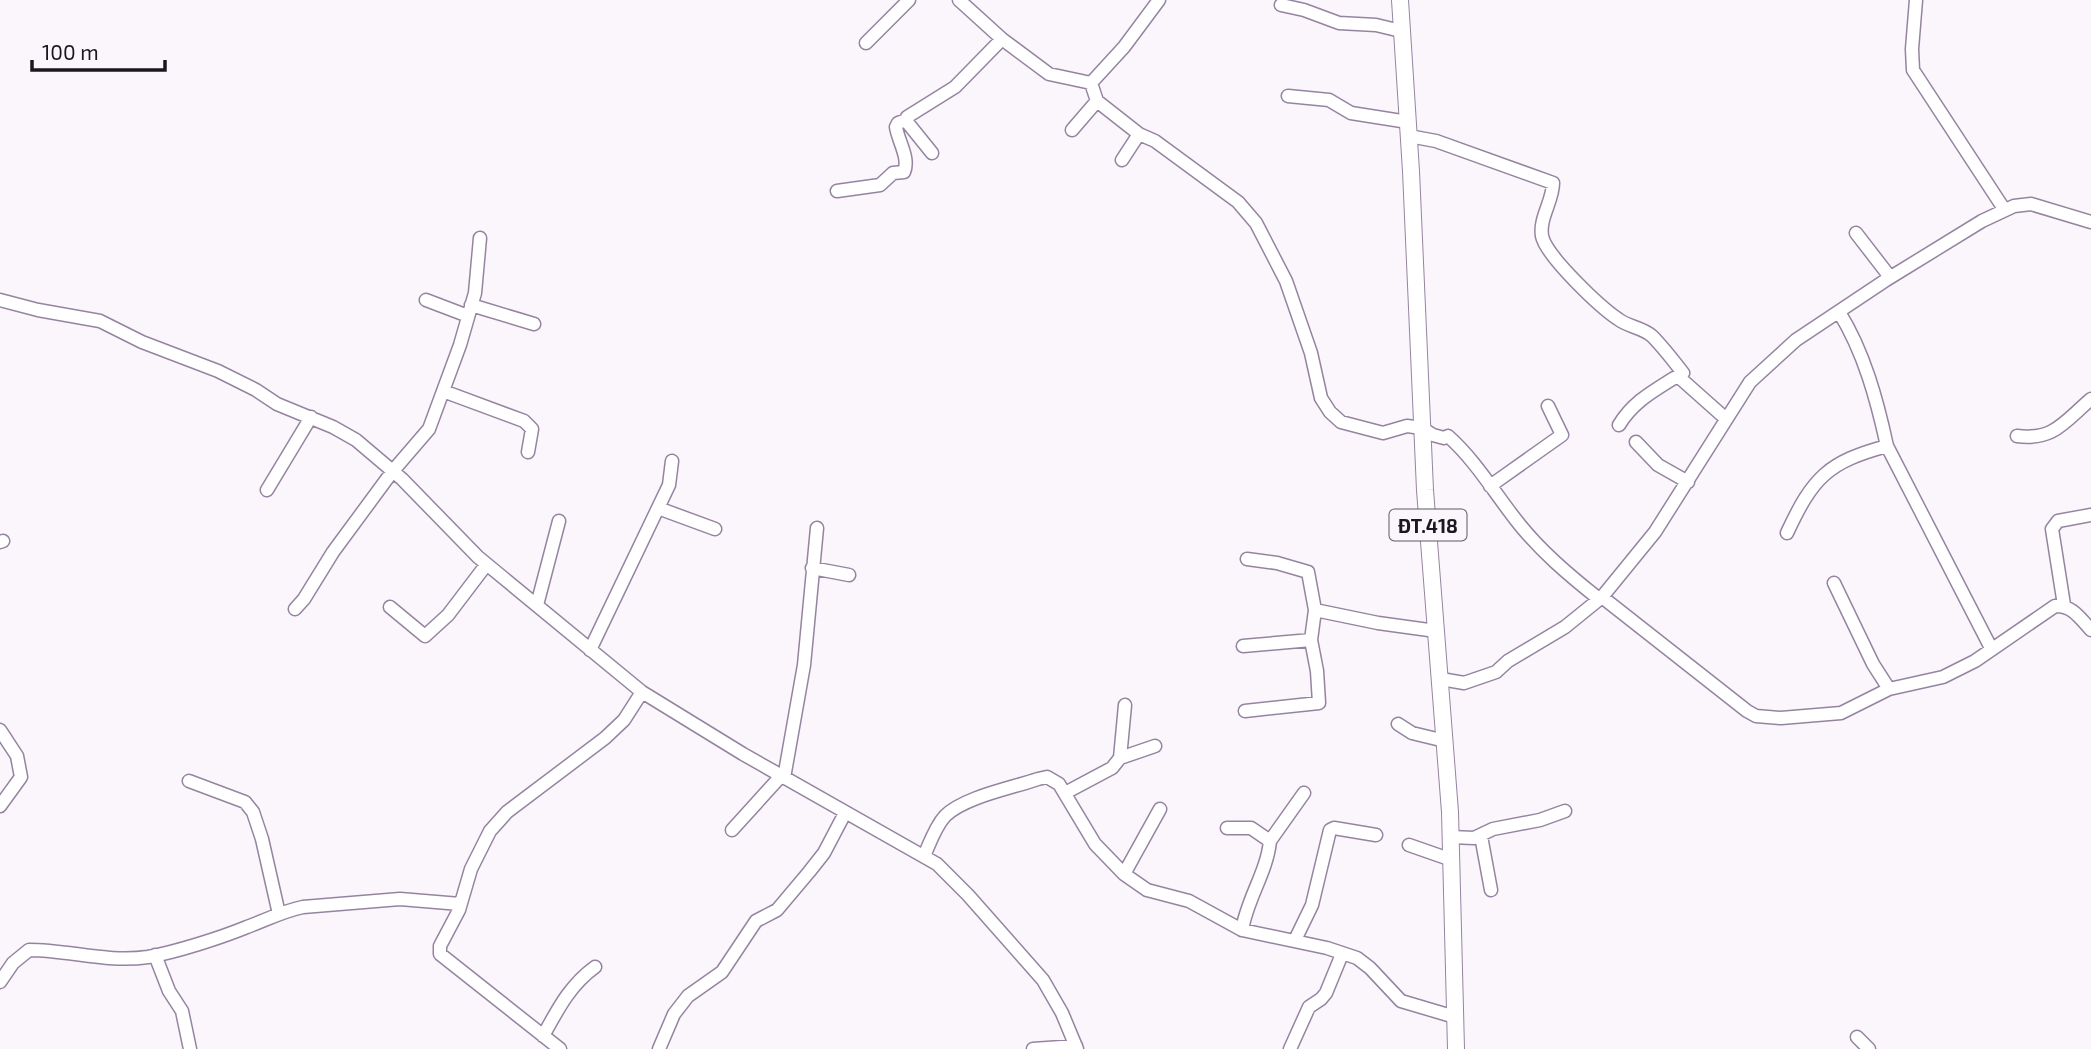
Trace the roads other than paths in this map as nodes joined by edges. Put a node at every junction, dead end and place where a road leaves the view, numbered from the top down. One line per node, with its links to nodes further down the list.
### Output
1 (909, 0): 9 (street)
2 (959, 0): 8 (street)
3 (1159, 0): 10 (street)
4 (1400, 0): 7 (main road, ĐT.418)
5 (1916, 0): 20 (street)
6 (1281, 5): 7 (street)
7 (1401, 31): 14 (main road, ĐT.418)
8 (1002, 38): 10 (street); 13 (street)
9 (866, 43)
10 (1091, 83): 12 (street)
11 (1288, 96): 14 (street)
12 (1097, 101): 15 (street); 16 (street)
13 (906, 120): 17 (street); 19 (street)
14 (1409, 129): 30 (street); 37 (main road, ĐT.418)
15 (1072, 130)
16 (1139, 134): 18 (street); 37 (street)
17 (932, 153)
18 (1122, 160)
19 (837, 191)
20 (2004, 209): 21 (street); 24 (street)
21 (2091, 222)
22 (1856, 233): 24 (street)
23 (480, 238): 27 (street)
24 (1890, 278): 28 (street)
25 (0, 300): 34 (street)
26 (426, 300): 27 (street)
27 (470, 311): 29 (street); 31 (street)
28 (1839, 312): 35 (street); 40 (street)
29 (534, 324)
30 (1680, 378): 35 (street); 36 (street)
31 (443, 391): 41 (street); 43 (street)
32 (2091, 399): 38 (street)
33 (1548, 406): 45 (street)
34 (311, 417): 43 (street); 46 (street)
35 (1725, 418): 44 (street)
36 (1619, 425)
37 (1422, 428): 45 (street); 65 (main road, ĐT.418)
38 (2017, 436)
39 (1636, 442): 44 (street)
40 (1887, 446): 52 (street); 68 (street)
41 (528, 452)
42 (672, 461): 47 (street)
43 (392, 472): 54 (street); 62 (street)
44 (1688, 482): 58 (street)
45 (1490, 486): 58 (street)
46 (267, 489)
47 (658, 508): 51 (street); 69 (street)
48 (2091, 515): 60 (street)
49 (559, 521): 59 (street)
50 (817, 527): 55 (street)
51 (715, 529)
52 (1787, 533)
53 (1247, 559): 63 (street)
54 (486, 565): 59 (street); 61 (street)
55 (812, 568): 56 (street); 80 (street)
56 (849, 575)
57 (1834, 583): 71 (street)
58 (1601, 598): 70 (street); 71 (street)
59 (537, 605): 69 (street)
60 (2064, 606): 64 (street); 68 (street)
61 (390, 607)
62 (295, 609)
63 (1315, 610): 65 (street); 66 (street)
64 (2091, 629)
65 (1436, 631): 70 (main road, ĐT.418)
66 (1311, 640): 67 (street); 74 (street)
67 (1243, 646)
68 (1991, 648): 71 (street)
69 (590, 650): 72 (street)
70 (1441, 679): 77 (main road, ĐT.418)
71 (1889, 690)
72 (642, 692): 80 (street); 99 (street)
73 (1125, 705): 79 (street)
74 (1245, 711)
75 (1398, 724): 77 (street)
76 (0, 730): 84 (street)
77 (1445, 741): 92 (main road, ĐT.418)
78 (1155, 746): 79 (street)
79 (1121, 758): 82 (street)
80 (782, 777): 87 (street); 89 (street)
81 (189, 781): 100 (street)
82 (1065, 793): 95 (street); 97 (street)
83 (1304, 793): 93 (street)
84 (0, 806)
85 (1160, 809): 97 (street)
86 (1565, 811): 91 (street)
87 (845, 813): 95 (street); 114 (street)
88 (1227, 828): 93 (street)
89 (732, 830)
90 (1376, 835): 102 (street)
91 (1481, 836): 92 (street); 98 (street)
92 (1451, 837): 96 (main road, ĐT.418)
93 (1270, 841): 101 (street)
94 (1409, 845): 96 (street)
95 (924, 856): 110 (street)
96 (1452, 860): 107 (main road, ĐT.418)
97 (1124, 874): 101 (street)
98 (1491, 890)
99 (460, 904): 100 (street); 108 (street)
100 (279, 914): 104 (street)
101 (1242, 930): 102 (street)
102 (1295, 940): 103 (street)
103 (1342, 954): 107 (street); 116 (street)
104 (155, 955): 106 (street); 112 (street)
105 (595, 967): 108 (street)
106 (0, 982)
107 (1455, 1017): 111 (main road, ĐT.418)
108 (544, 1036): 113 (street)
109 (1857, 1037): 117 (street)
110 (1077, 1047): 115 (street)
111 (1457, 1048)
112 (190, 1049)
113 (560, 1049)
114 (659, 1049)
115 (1033, 1049)
116 (1290, 1049)
117 (1869, 1049)

